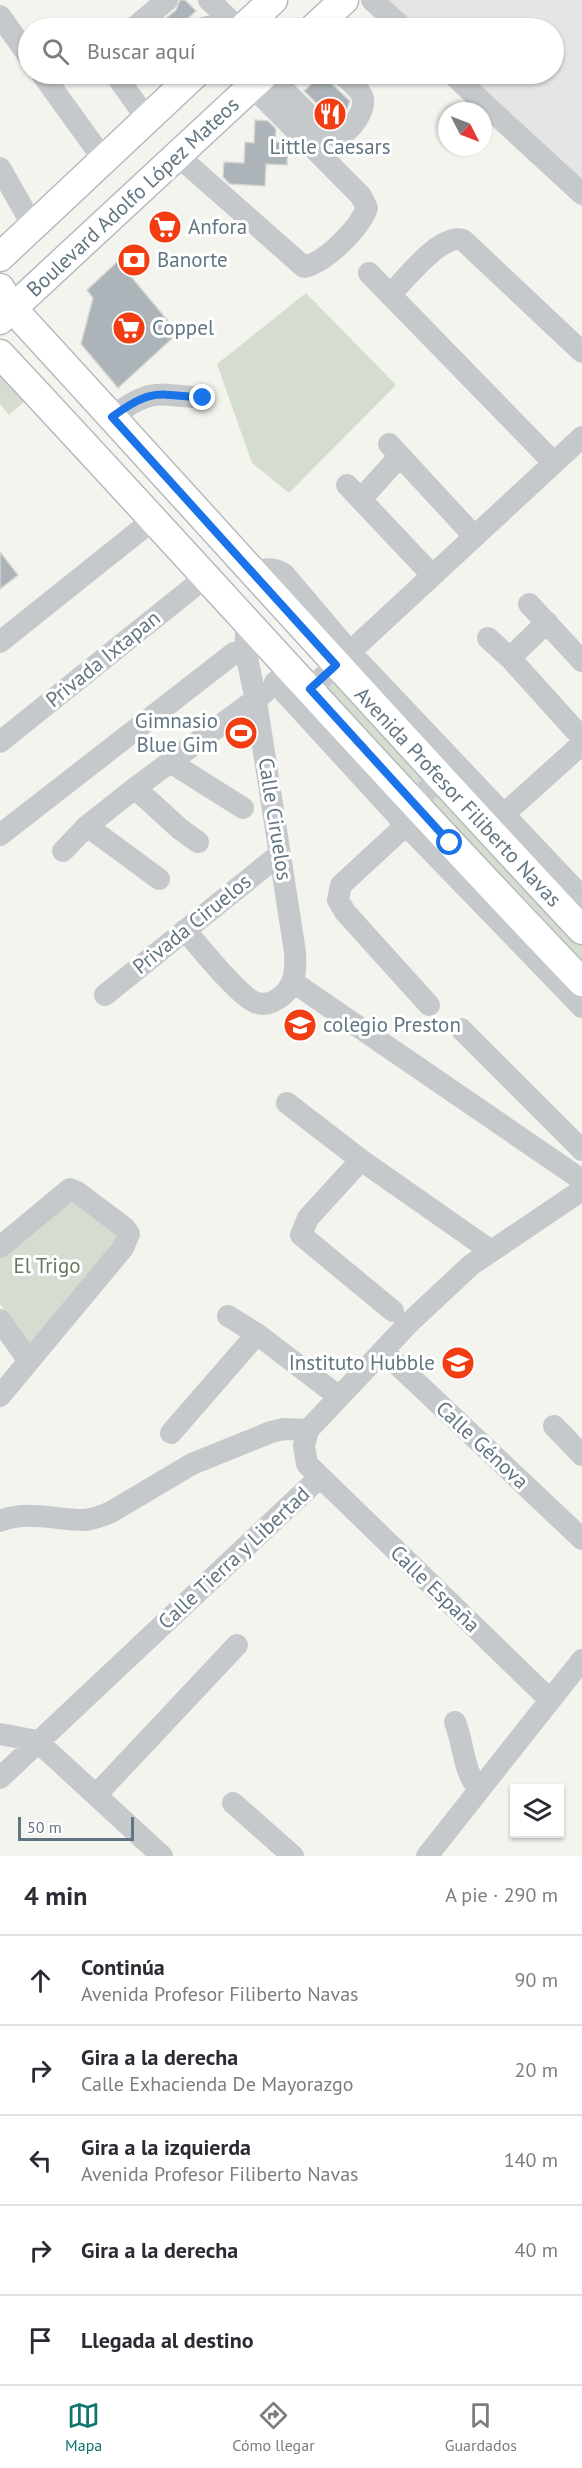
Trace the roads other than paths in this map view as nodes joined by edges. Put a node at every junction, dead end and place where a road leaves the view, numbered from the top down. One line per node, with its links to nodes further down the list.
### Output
1 (167, 0): 7 (street)
2 (209, 0): 8 (street)
3 (273, 0): 9 (main road)
4 (344, 0): 10 (main road)
5 (372, 0): 11 (street)
6 (0, 16): 12 (street)
7 (148, 18)
8 (228, 18)
9 (248, 18)
10 (325, 18)
11 (388, 18)
12 (18, 41)
13 (49, 84): 23 (street)
14 (122, 84): 21 (street)
15 (184, 84): 21 (main road)
16 (254, 84): 22 (main road, Boulevard Adolfo López Mateos)
17 (266, 84): 22 (street)
18 (268, 84): 19 (street)
19 (352, 84)
20 (463, 84): 25 (street)
21 (147, 119): 23 (main road)
22 (177, 155): 30 (main road, Boulevard Adolfo López Mateos)
23 (104, 160): 26 (main road)
24 (0, 168): 26 (street)
25 (582, 194)
26 (33, 226): 27 (main road)
27 (0, 257)
28 (369, 273): 29 (street)
29 (390, 296): 31 (street); 36 (street)
30 (4, 306): 34 (main road, Avenida Profesor Filiberto Navas)
31 (582, 351)
32 (0, 354): 37 (main road, Avenida Profesor Filiberto Navas)
33 (203, 398): 34 (street)
34 (112, 417): 46 (main road, Avenida Profesor Filiberto Navas)
35 (582, 437): 36 (street)
36 (554, 463): 38 (street)
37 (154, 519): 40 (main road, Avenida Profesor Filiberto Navas); 45 (street)
38 (474, 536): 39 (street); 39 (street)
39 (432, 575): 46 (street)
40 (207, 576): 43 (main road, Avenida Profesor Filiberto Navas); 53 (street, Privada Ixtapan)
41 (529, 604): 42 (street)
42 (547, 622): 47 (street); 48 (street)
43 (252, 637): 49 (main road, Avenida Profesor Filiberto Navas); 51 (street, Calle Ciruelos); 62 (street)
44 (488, 638): 47 (street)
45 (0, 642)
46 (343, 658): 50 (street); 56 (main road, Avenida Profesor Filiberto Navas); 60 (street)
47 (510, 658): 52 (street)
48 (582, 661)
49 (283, 675): 50 (main road, Avenida Profesor Filiberto Navas); 51 (street)
50 (302, 696): 59 (main road, Avenida Profesor Filiberto Navas)
51 (256, 701): 55 (street); 65 (street, Calle Ciruelos)
52 (582, 738)
53 (0, 742)
54 (582, 744): 60 (street)
55 (170, 762): 57 (street); 58 (street)
56 (441, 778): 59 (street); 69 (main road, Avenida Profesor Filiberto Navas)
57 (135, 788): 61 (street); 63 (street)
58 (243, 808)
59 (410, 813): 71 (main road, Avenida Profesor Filiberto Navas); 73 (street); 74 (street)
60 (504, 814): 67 (street)
61 (87, 826): 64 (street); 66 (street)
62 (0, 835)
63 (198, 842)
64 (63, 851)
65 (280, 854): 68 (street, Privada Ciruelos); 70 (street, Calle Ciruelos)
66 (159, 879)
67 (582, 897)
68 (185, 930): 70 (street); 72 (street, Privada Ciruelos)
69 (582, 930)
70 (292, 982): 79 (street)
71 (582, 982)
72 (105, 994)
73 (429, 1005)
74 (582, 1007)
75 (461, 1029): 77 (street)
76 (287, 1103): 78 (street)
77 (582, 1150)
78 (361, 1160): 82 (street); 83 (street)
79 (582, 1180)
80 (582, 1190): 82 (street)
81 (0, 1247): 88 (street)
82 (491, 1251): 87 (street)
83 (393, 1311)
84 (228, 1316): 86 (street)
85 (0, 1320): 88 (street)
86 (257, 1334): 90 (street); 93 (street)
87 (383, 1351): 90 (street); 97 (street, Calle Génova)
88 (28, 1360): 89 (street)
89 (0, 1396)
90 (338, 1396): 92 (street)
91 (554, 1426): 94 (street)
92 (308, 1430): 95 (street, Calle Tierra y Libertad); 96 (street)
93 (171, 1433)
94 (582, 1455)
95 (320, 1477): 100 (street, Calle España); 103 (street, Calle Tierra y Libertad)
96 (0, 1521)
97 (582, 1539)
98 (237, 1645): 106 (street)
99 (582, 1660): 100 (street)
100 (550, 1700): 105 (street)
101 (455, 1722): 105 (street)
102 (0, 1734): 103 (street)
103 (37, 1741): 104 (street, Calle Tierra y Libertad); 106 (street)
104 (0, 1778)
105 (479, 1789): 110 (street)
106 (96, 1795): 108 (street)
107 (233, 1803): 109 (street)
108 (162, 1856)
109 (293, 1856)
110 (427, 1856)

